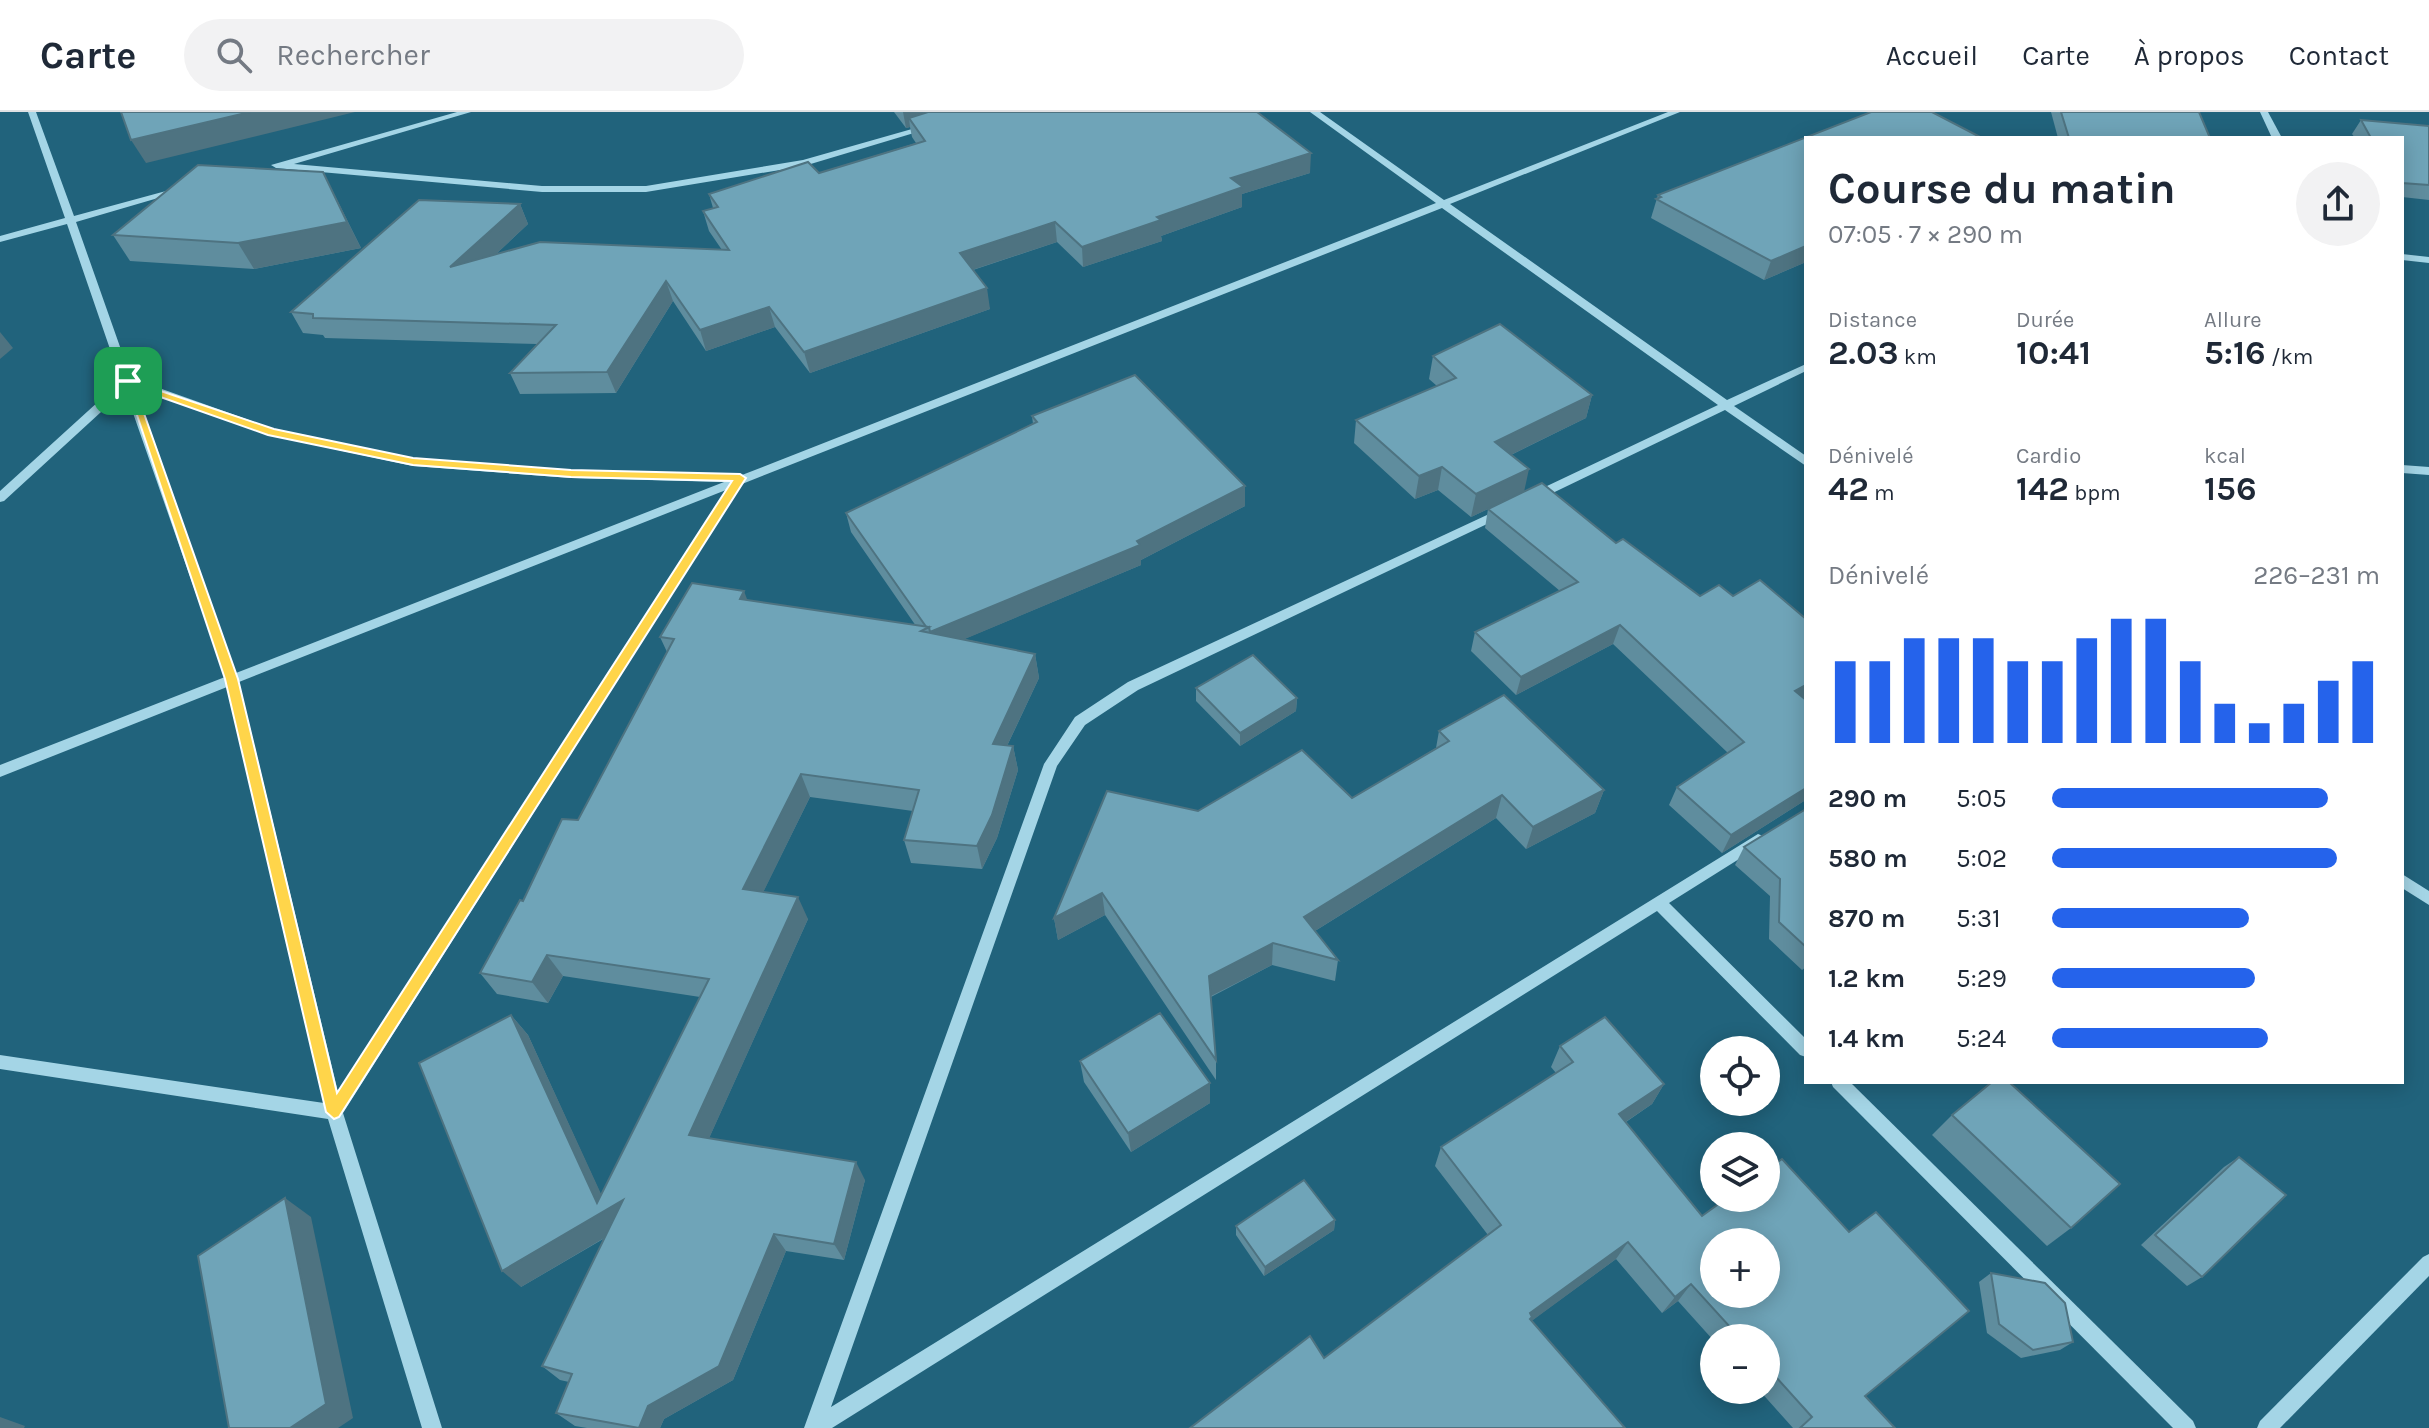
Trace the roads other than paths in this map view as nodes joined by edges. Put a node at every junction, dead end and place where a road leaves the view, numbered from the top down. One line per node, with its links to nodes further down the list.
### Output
1 (32, 112): 12 (street)
2 (467, 112): 8 (street)
3 (1314, 112): 11 (street)
4 (1676, 112): 11 (street)
5 (2264, 112): 7 (street)
6 (939, 125): 8 (street)
7 (2276, 136)
8 (276, 165): 9 (street)
9 (261, 169)
10 (188, 189): 12 (street)
11 (1441, 204): 18 (street); 22 (street)
12 (70, 219): 13 (street); 17 (street)
13 (0, 239)
14 (2404, 257): 15 (street)
15 (2429, 260)
16 (1804, 368): 18 (street)
17 (128, 381): 22 (street); 23 (street); 24 (street)
18 (1727, 406): 19 (street); 36 (street)
19 (1804, 461)
20 (2404, 469): 21 (street)
21 (2429, 471)
22 (740, 478): 24 (street); 33 (street)
23 (0, 498)
24 (232, 679): 25 (street); 33 (street)
25 (0, 771)
26 (1779, 827): 29 (street)
27 (2404, 881): 28 (street)
28 (2429, 899)
29 (1658, 902): 30 (street); 36 (street)
30 (1804, 1048)
31 (0, 1062): 33 (street)
32 (1841, 1084): 37 (street)
33 (334, 1112): 35 (street)
34 (2429, 1263): 38 (street)
35 (432, 1428)
36 (814, 1428)
37 (2186, 1428)
38 (2267, 1428)

